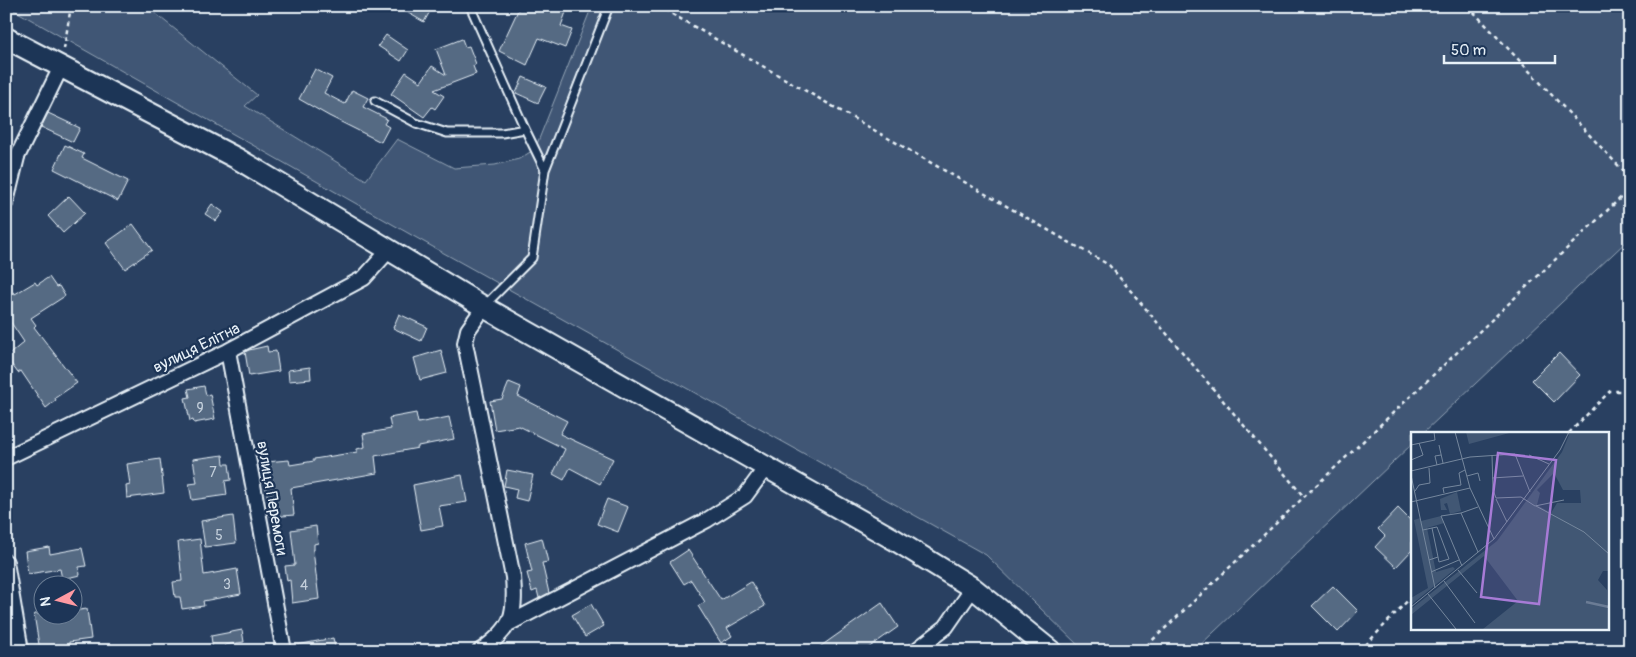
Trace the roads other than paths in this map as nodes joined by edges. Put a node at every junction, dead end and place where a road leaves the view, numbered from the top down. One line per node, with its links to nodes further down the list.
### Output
1 (470, 6): 6 (lane)
2 (609, 6): 7 (lane)
3 (6, 38): 4 (main road)
4 (61, 67): 8 (street); 9 (main road)
5 (375, 101): 6 (lane)
6 (525, 129): 7 (lane)
7 (546, 170): 10 (lane)
8 (6, 202)
9 (390, 249): 10 (main road); 11 (street, вулиця Елітна)
10 (484, 306): 13 (main road); 16 (street)
11 (228, 351): 12 (street, вулиця Елітна); 18 (street, вулиця Перемоги)
12 (6, 458)
13 (767, 466): 15 (main road); 16 (street)
14 (6, 562): 17 (street)
15 (973, 588): 20 (street); 21 (main road)
16 (510, 623): 19 (street)
17 (21, 651)
18 (284, 651)
19 (480, 651)
20 (916, 651)
21 (1051, 651)

